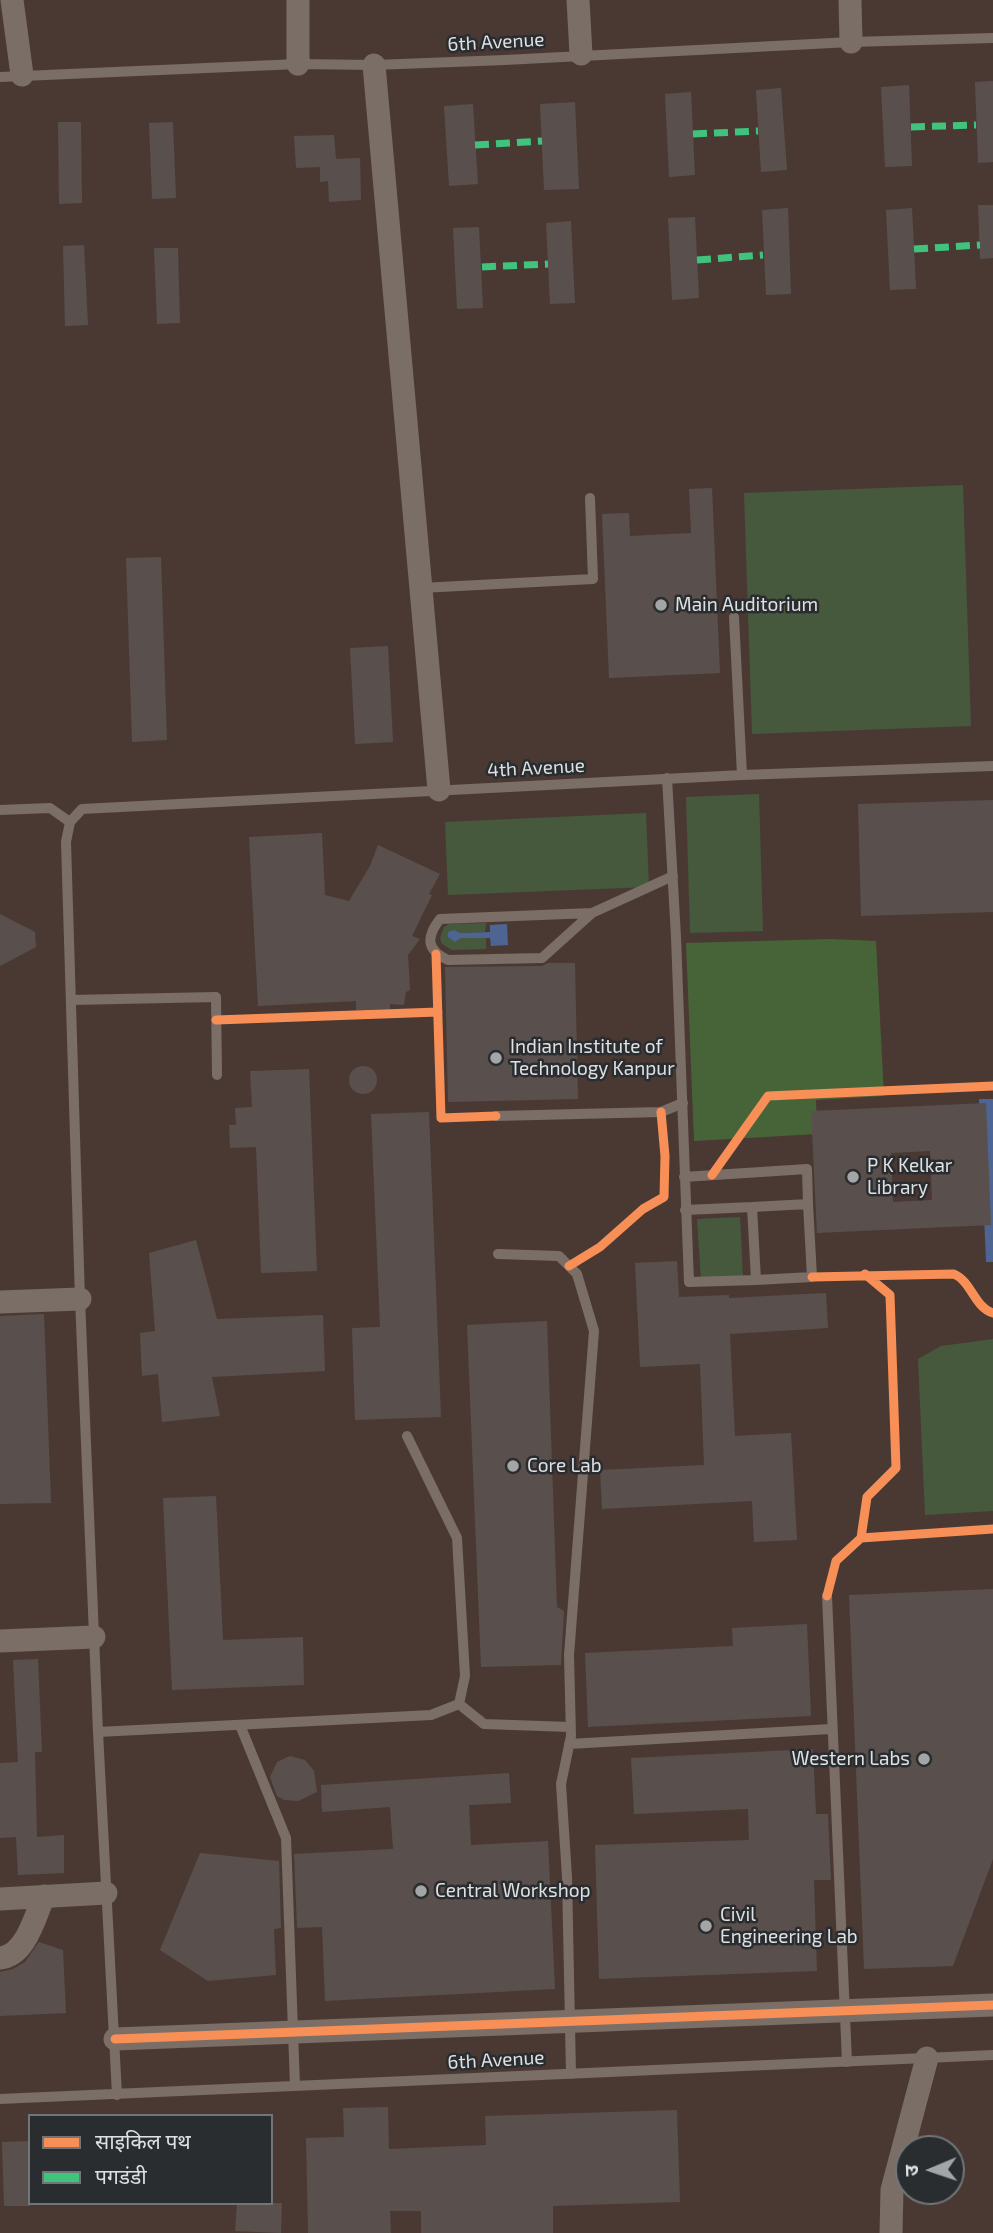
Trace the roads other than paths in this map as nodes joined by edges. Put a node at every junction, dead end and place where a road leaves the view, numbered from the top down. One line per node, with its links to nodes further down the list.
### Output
1 (12, 0): 10 (street)
2 (298, 0): 8 (street)
3 (578, 0): 7 (street)
4 (850, 0): 6 (street)
5 (993, 38): 6 (lane, 6th Avenue)
6 (851, 42): 7 (lane, 6th Avenue)
7 (581, 54): 9 (lane, 6th Avenue)
8 (298, 64): 9 (lane, 6th Avenue); 10 (lane, 6th Avenue)
9 (374, 65): 12 (street)
10 (11, 76)
11 (590, 498): 12 (lane)
12 (421, 588): 17 (street)
13 (734, 617): 15 (lane)
14 (993, 765): 15 (lane, 4th Avenue)
15 (742, 775): 16 (lane, 4th Avenue)
16 (667, 778): 17 (lane, 4th Avenue); 20 (lane)
17 (439, 790): 19 (lane, 4th Avenue)
18 (0, 810): 19 (lane)
19 (70, 822): 22 (lane)
20 (673, 876): 21 (lane); 24 (lane)
21 (592, 913): 21 (lane)
22 (71, 1000): 23 (lane); 32 (lane)
23 (217, 1075)
24 (683, 1103): 25 (lane); 26 (lane)
25 (496, 1116)
26 (684, 1177): 27 (lane); 29 (lane)
27 (808, 1204): 28 (lane); 31 (lane)
28 (751, 1207): 29 (lane); 31 (lane)
29 (685, 1210): 31 (lane)
30 (498, 1254): 40 (lane)
31 (756, 1280)
32 (80, 1299): 33 (street); 36 (lane)
33 (0, 1301)
34 (407, 1436): 38 (lane)
35 (827, 1596): 41 (lane)
36 (94, 1637): 37 (street); 42 (lane)
37 (0, 1641)
38 (459, 1704): 39 (lane); 40 (lane)
39 (240, 1726): 42 (lane); 51 (lane)
40 (570, 1727): 43 (lane)
41 (831, 1729): 43 (lane); 49 (lane)
42 (98, 1732): 44 (lane)
43 (569, 1744): 50 (lane)
44 (106, 1893): 45 (street); 52 (lane)
45 (44, 1896): 46 (street); 47 (street)
46 (0, 1899)
47 (0, 1958)
48 (993, 2005): 49 (street)
49 (844, 2011): 50 (street); 55 (lane)
50 (570, 2021): 51 (street); 56 (lane)
51 (293, 2032): 52 (street); 57 (lane)
52 (115, 2039): 58 (lane)
53 (993, 2055): 54 (lane, 6th Avenue)
54 (927, 2059): 55 (lane, 6th Avenue); 60 (street)
55 (847, 2062): 56 (lane, 6th Avenue)
56 (571, 2074): 57 (lane, 6th Avenue)
57 (295, 2086): 58 (lane, 6th Avenue)
58 (117, 2095): 59 (lane, 6th Avenue)
59 (0, 2099)
60 (891, 2233)

